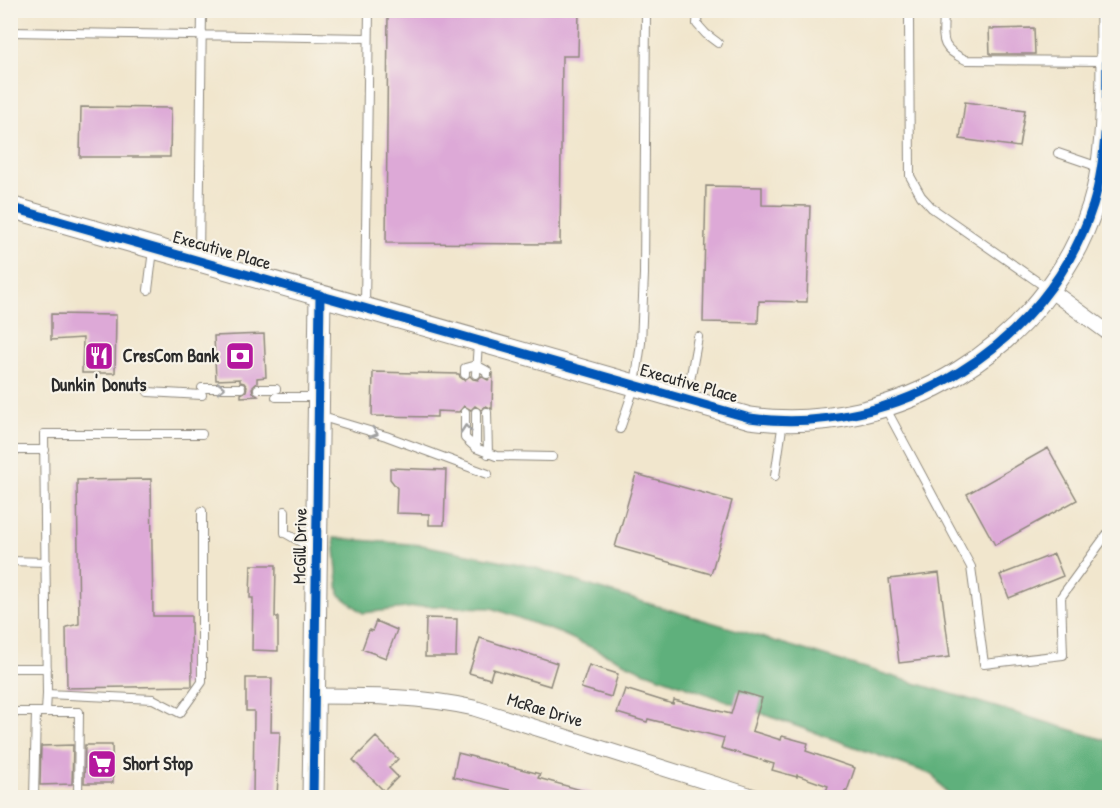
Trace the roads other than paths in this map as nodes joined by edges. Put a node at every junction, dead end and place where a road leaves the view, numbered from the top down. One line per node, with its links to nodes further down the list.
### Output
1 (202, 10): 9 (lane)
2 (369, 10): 10 (lane)
3 (646, 10): 28 (lane)
4 (698, 10): 11 (lane)
5 (944, 10): 12 (lane)
6 (1107, 10): 12 (street, Executive Place)
7 (909, 18): 19 (lane)
8 (10, 32): 9 (lane)
9 (202, 36): 10 (lane); 17 (lane)
10 (368, 38): 21 (lane)
11 (718, 43)
12 (1108, 61): 14 (street, Executive Place)
13 (1058, 153): 14 (lane)
14 (1102, 168): 19 (street, Executive Place)
15 (10, 207): 16 (street, Executive Place)
16 (153, 247): 17 (street, Executive Place); 18 (lane)
17 (199, 260): 20 (street, Executive Place)
18 (148, 290)
19 (1050, 290): 22 (street); 34 (street, Executive Place)
20 (320, 295): 21 (street, Executive Place); 33 (street, McGill Drive)
21 (365, 308): 24 (street, Executive Place)
22 (1110, 334)
23 (698, 337): 32 (lane)
24 (479, 340): 25 (lane); 28 (street, Executive Place)
25 (476, 370): 26 (lane); 27 (lane)
26 (465, 374)
27 (487, 374)
28 (636, 384): 32 (street, Executive Place); 39 (lane)
29 (241, 388): 31 (lane, one-way to 29)
30 (258, 389): 33 (lane)
31 (148, 392)
32 (687, 399): 38 (street, Executive Place)
33 (318, 406): 46 (lane, one-way to 46); 51 (street, McGill Drive)
34 (884, 406): 38 (street, Executive Place); 50 (lane)
35 (465, 412): 41 (lane, one-way to 35)
36 (476, 412): 41 (lane)
37 (487, 412): 44 (lane)
38 (783, 421): 47 (lane)
39 (620, 429)
40 (202, 434): 43 (lane)
41 (476, 448): 44 (lane)
42 (10, 450): 43 (lane)
43 (45, 450): 53 (lane)
44 (488, 454): 45 (lane)
45 (552, 457)
46 (488, 474)
47 (775, 476)
48 (202, 511): 56 (lane)
49 (285, 511): 51 (lane)
50 (1110, 530)
51 (316, 550): 57 (street, McGill Drive)
52 (10, 561): 53 (lane)
53 (46, 562): 55 (lane)
54 (10, 668): 55 (lane)
55 (47, 668): 56 (lane)
56 (47, 693): 60 (lane)
57 (314, 696): 63 (street, McGill Drive); 64 (street, McRae Drive)
58 (10, 712): 59 (lane)
59 (36, 712): 60 (lane); 61 (lane)
60 (46, 712): 62 (lane)
61 (34, 798)
62 (78, 798)
63 (313, 798)
64 (758, 798)

